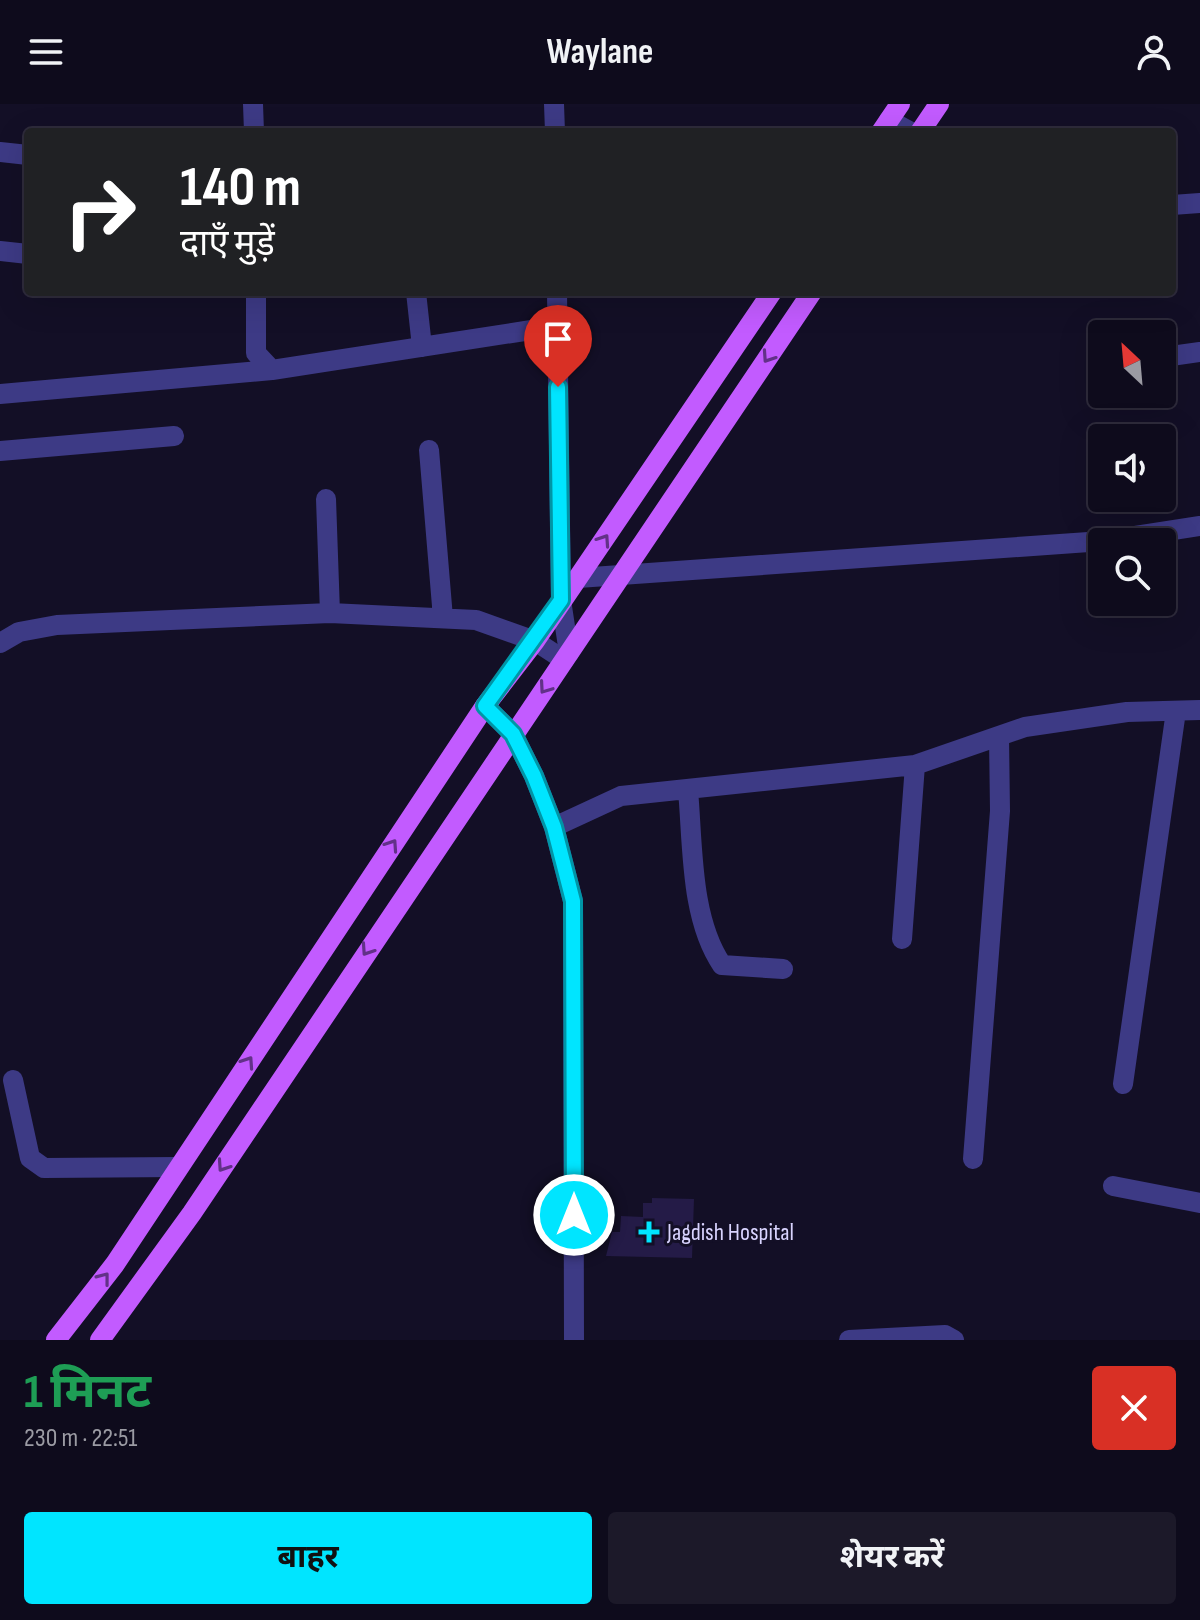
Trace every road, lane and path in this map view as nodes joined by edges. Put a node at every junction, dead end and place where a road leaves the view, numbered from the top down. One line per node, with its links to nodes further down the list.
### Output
1 (253, 104): 4 (street)
2 (554, 104): 5 (street)
3 (939, 104): 6 (main road)
4 (254, 128)
5 (555, 128)
6 (923, 128)
7 (0, 152): 8 (street)
8 (24, 155)
9 (1200, 203): 10 (street)
10 (1176, 205)
11 (0, 251): 12 (street)
12 (24, 254)
13 (256, 296): 22 (street)
14 (416, 296): 19 (street)
15 (557, 296): 18 (street)
16 (769, 296): 30 (main road, one-way to 16)
17 (809, 296): 29 (main road, one-way to 29)
18 (557, 326): 19 (street); 31 (street)
19 (422, 347): 22 (street)
20 (1200, 352): 21 (street)
21 (1176, 355)
22 (272, 370): 23 (street)
23 (0, 394)
24 (174, 436): 26 (street)
25 (429, 450): 33 (street)
26 (0, 451)
27 (326, 499): 32 (street)
28 (1200, 526): 29 (street)
29 (623, 574): 30 (street); 36 (main road)
30 (578, 578): 31 (main road)
31 (561, 600): 34 (main road); 36 (street)
32 (330, 613): 33 (street); 35 (street)
33 (443, 618): 34 (street)
34 (535, 641): 36 (street); 37 (main road)
35 (0, 643)
36 (567, 656): 40 (main road, one-way to 40)
37 (485, 706): 40 (street); 50 (main road, one-way to 37)
38 (1200, 710): 39 (street)
39 (1176, 711): 41 (street); 48 (street)
40 (513, 734): 44 (street); 54 (main road, one-way to 54)
41 (999, 736): 42 (street); 49 (street)
42 (915, 765): 43 (street); 45 (street)
43 (688, 790): 44 (street); 46 (street)
44 (554, 827): 55 (street)
45 (902, 939)
46 (783, 969)
47 (13, 1080): 50 (street)
48 (1123, 1084)
49 (973, 1159)
50 (178, 1167): 53 (main road, one-way to 50)
51 (1113, 1186): 52 (street)
52 (1200, 1203)
53 (56, 1340)
54 (100, 1340)
55 (574, 1340)
56 (849, 1340): 57 (street)
57 (954, 1340)

